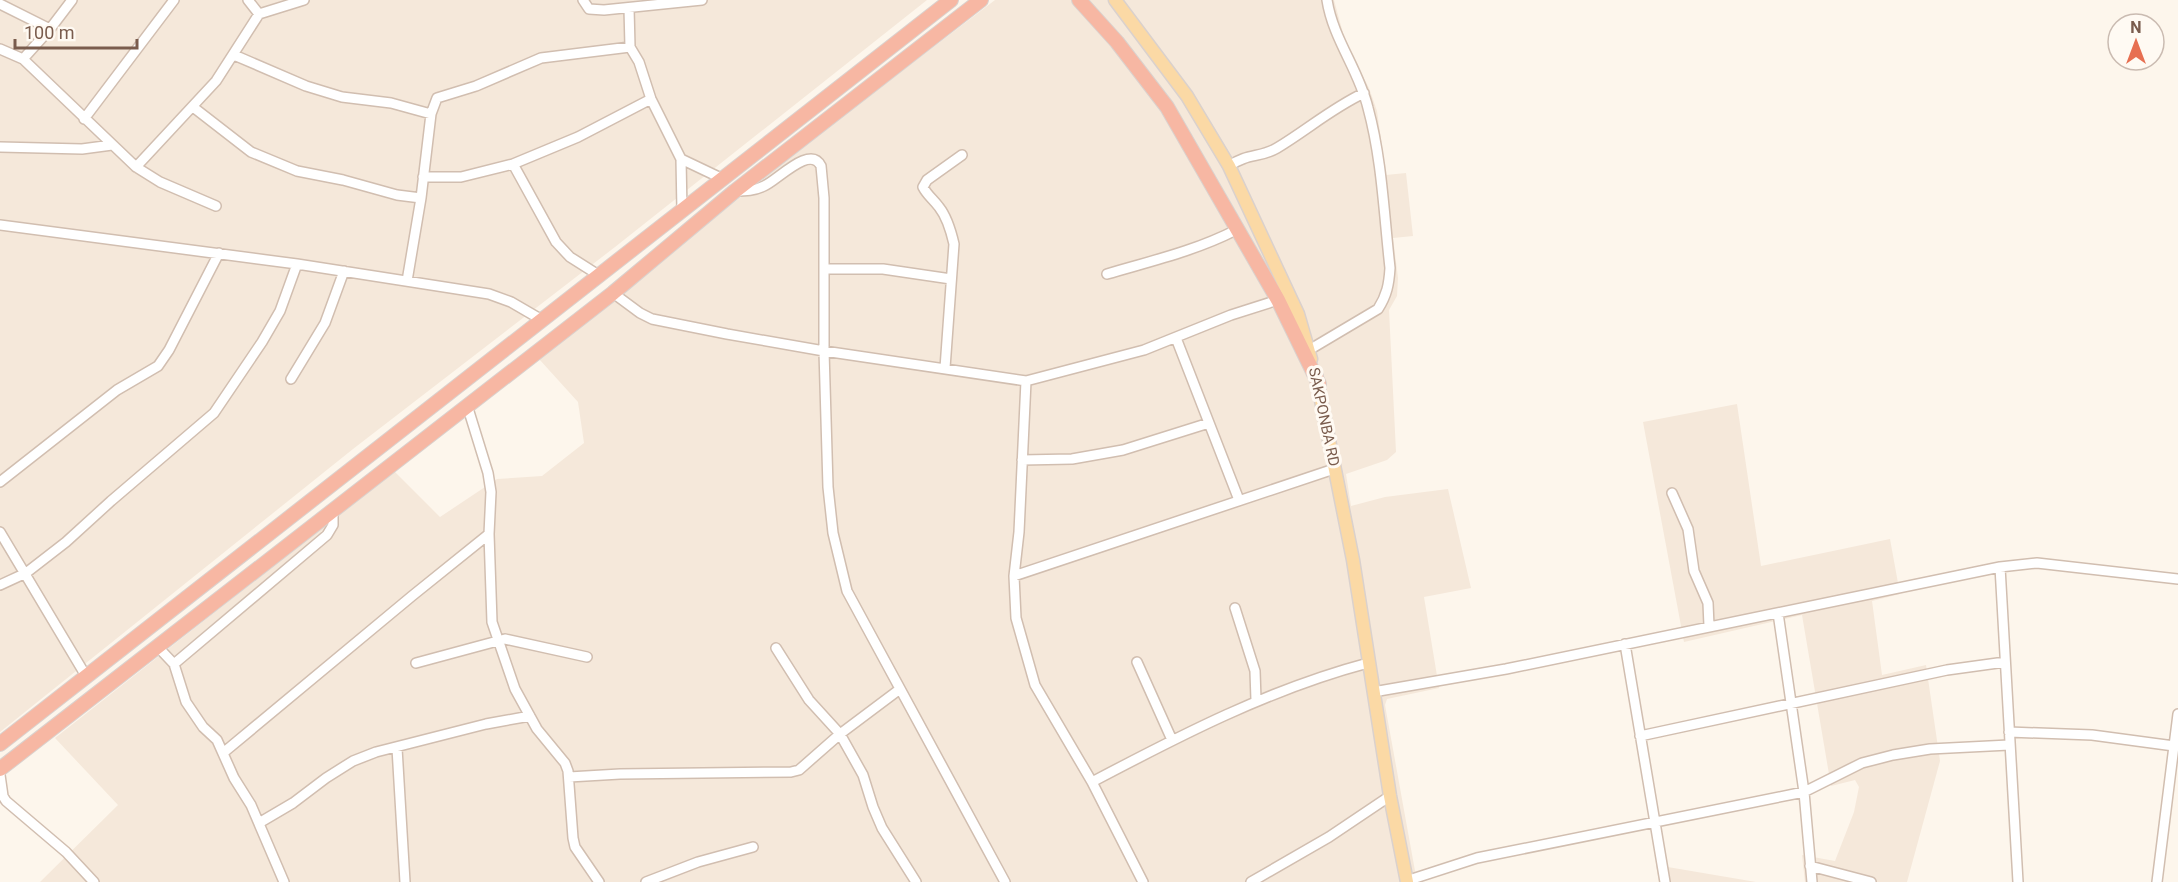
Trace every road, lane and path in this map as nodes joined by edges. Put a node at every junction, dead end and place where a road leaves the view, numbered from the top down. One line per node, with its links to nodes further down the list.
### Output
1 (72, 0): 15 (street)
2 (174, 0): 24 (street)
3 (248, 0): 14 (street)
4 (304, 0): 14 (street)
5 (583, 0): 13 (street)
6 (702, 0): 13 (street)
7 (951, 0): 33 (highway)
8 (981, 0): 34 (highway)
9 (1079, 0): 39 (highway)
10 (1115, 0): 30 (main road, SAKPONBA RD)
11 (1327, 0): 20 (street)
12 (0, 4): 15 (street)
13 (629, 8): 16 (street)
14 (259, 14): 18 (street)
15 (50, 29): 19 (street)
16 (630, 47): 21 (street); 23 (street)
17 (0, 49): 19 (street)
18 (234, 55): 22 (street); 23 (street)
19 (23, 58): 24 (street)
20 (1364, 93): 30 (street); 52 (street)
21 (651, 99): 28 (street); 29 (street)
22 (193, 107): 31 (street); 35 (street)
23 (431, 114): 32 (street)
24 (84, 119): 25 (street)
25 (111, 145): 26 (street); 31 (street)
26 (0, 147)
27 (962, 154): 46 (street)
28 (681, 159): 33 (street); 37 (street)
29 (513, 164): 32 (street); 45 (street)
30 (1229, 166): 52 (main road, SAKPONBA RD)
31 (136, 167): 36 (street)
32 (423, 177): 35 (street)
33 (723, 179): 37 (highway)
34 (735, 191): 42 (street); 48 (highway)
35 (420, 198): 47 (street)
36 (216, 206)
37 (682, 211): 45 (highway)
38 (0, 225): 40 (street)
39 (1236, 230): 44 (street); 49 (highway)
40 (219, 253): 41 (street); 64 (street)
41 (297, 264): 43 (street); 71 (street)
42 (824, 269): 46 (street); 53 (street)
43 (344, 271): 47 (street); 55 (street)
44 (1107, 274)
45 (600, 276): 50 (highway)
46 (951, 279): 54 (street)
47 (407, 281): 50 (street)
48 (614, 292): 53 (street); 58 (highway)
49 (1278, 300): 51 (street); 57 (highway)
50 (542, 320): 59 (highway)
51 (1176, 338): 56 (street); 60 (street)
52 (1309, 350): 57 (main road, SAKPONBA RD)
53 (824, 351): 54 (street); 89 (street)
54 (945, 368): 56 (street)
55 (291, 379)
56 (1026, 381): 62 (street)
57 (1319, 384): 63 (main road, SAKPONBA RD)
58 (467, 405): 61 (highway); 69 (street)
59 (416, 419): 61 (highway); 88 (highway)
60 (1209, 423): 62 (street); 66 (street)
61 (428, 436): 67 (highway)
62 (1022, 460): 72 (street)
63 (1335, 469): 66 (street); 86 (main road, SAKPONBA RD)
64 (0, 482)
65 (1672, 493): 77 (street)
66 (1239, 500): 72 (street)
67 (333, 510): 80 (highway); 87 (street)
68 (0, 532): 71 (street)
69 (489, 534): 78 (street); 103 (street)
70 (2000, 567): 73 (street); 76 (street); 84 (street)
71 (26, 573): 74 (street); 88 (street)
72 (1014, 576): 107 (street)
73 (2178, 579)
74 (0, 585)
75 (1235, 608): 91 (street)
76 (1778, 613): 77 (street); 92 (street)
77 (1709, 626): 79 (street)
78 (498, 640): 82 (street); 85 (street); 94 (street)
79 (1625, 644): 90 (street); 97 (street)
80 (157, 646): 87 (street); 104 (highway)
81 (776, 648): 96 (street)
82 (587, 657)
83 (1137, 662): 98 (street)
84 (2005, 662): 92 (street); 95 (street)
85 (416, 663)
86 (1368, 663): 90 (main road, SAKPONBA RD); 91 (street)
87 (174, 664): 103 (street)
88 (86, 676): 99 (highway)
89 (900, 689): 96 (street); 120 (street)
90 (1373, 692): 109 (main road, SAKPONBA RD)
91 (1256, 700): 98 (street)
92 (1790, 704): 97 (street); 108 (street)
93 (2178, 714): 101 (street)
94 (530, 716): 102 (street); 106 (street)
95 (2008, 732): 100 (street); 101 (street)
96 (840, 734): 106 (street); 119 (street)
97 (1640, 736): 110 (street)
98 (1172, 740): 107 (street)
99 (0, 744)
100 (2008, 745): 108 (street); 127 (street)
101 (2174, 746): 128 (street)
102 (397, 748): 111 (street); 116 (street)
103 (223, 753): 111 (street)
104 (0, 769)
105 (0, 775): 114 (street)
106 (570, 777): 117 (street)
107 (1092, 782): 121 (street)
108 (1804, 792): 110 (street); 113 (street)
109 (1390, 796): 122 (street); 123 (main road, SAKPONBA RD)
110 (1655, 822): 123 (street); 124 (street)
111 (259, 823): 115 (street)
112 (753, 847): 118 (street)
113 (1810, 866): 125 (street); 126 (street)
114 (94, 882)
115 (284, 882)
116 (405, 882)
117 (599, 882)
118 (645, 882)
119 (916, 882)
120 (1005, 882)
121 (1143, 882)
122 (1251, 882)
123 (1406, 882)
124 (1665, 882)
125 (1812, 882)
126 (1870, 882)
127 (2018, 882)
128 (2157, 882)

